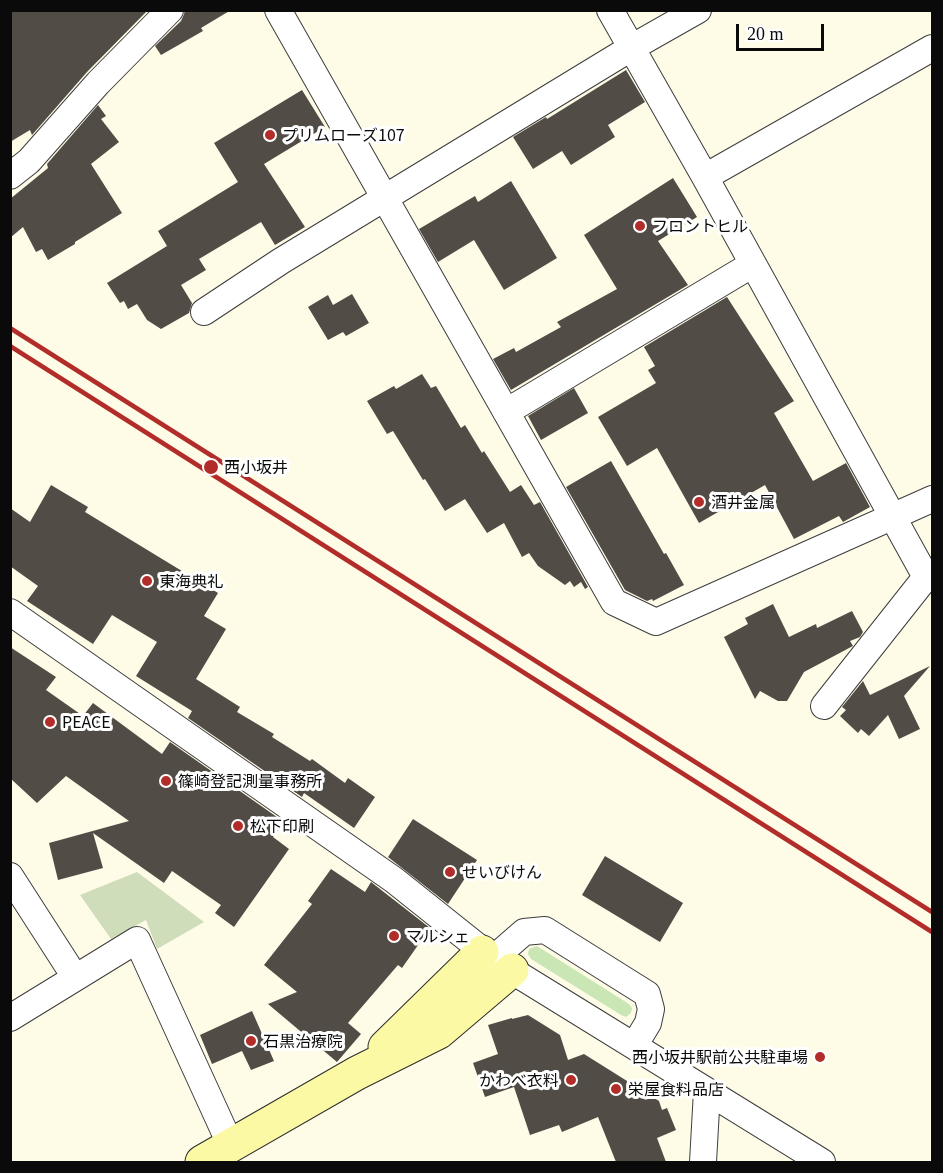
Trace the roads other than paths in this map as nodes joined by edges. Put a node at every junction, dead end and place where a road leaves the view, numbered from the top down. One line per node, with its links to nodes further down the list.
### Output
1 (170, 10): 7 (street)
2 (278, 10): 9 (street)
3 (610, 10): 5 (street)
4 (698, 10): 5 (street)
5 (631, 48): 8 (street); 9 (street)
6 (933, 48): 8 (street)
7 (10, 176)
8 (705, 177): 10 (street)
9 (385, 199): 11 (street); 12 (street)
10 (753, 264): 12 (street); 14 (street)
11 (204, 312)
12 (506, 412): 14 (street)
13 (933, 499): 14 (street)
14 (893, 517): 16 (street)
15 (10, 612): 18 (street)
16 (824, 706)
17 (10, 876): 19 (street)
18 (496, 960): 21 (street); 21 (street); 23 (street)
19 (75, 977): 20 (street); 23 (street)
20 (10, 1018)
21 (634, 1046): 22 (street)
22 (707, 1091): 24 (street); 25 (street)
23 (212, 1158)
24 (703, 1162)
25 (822, 1162)

